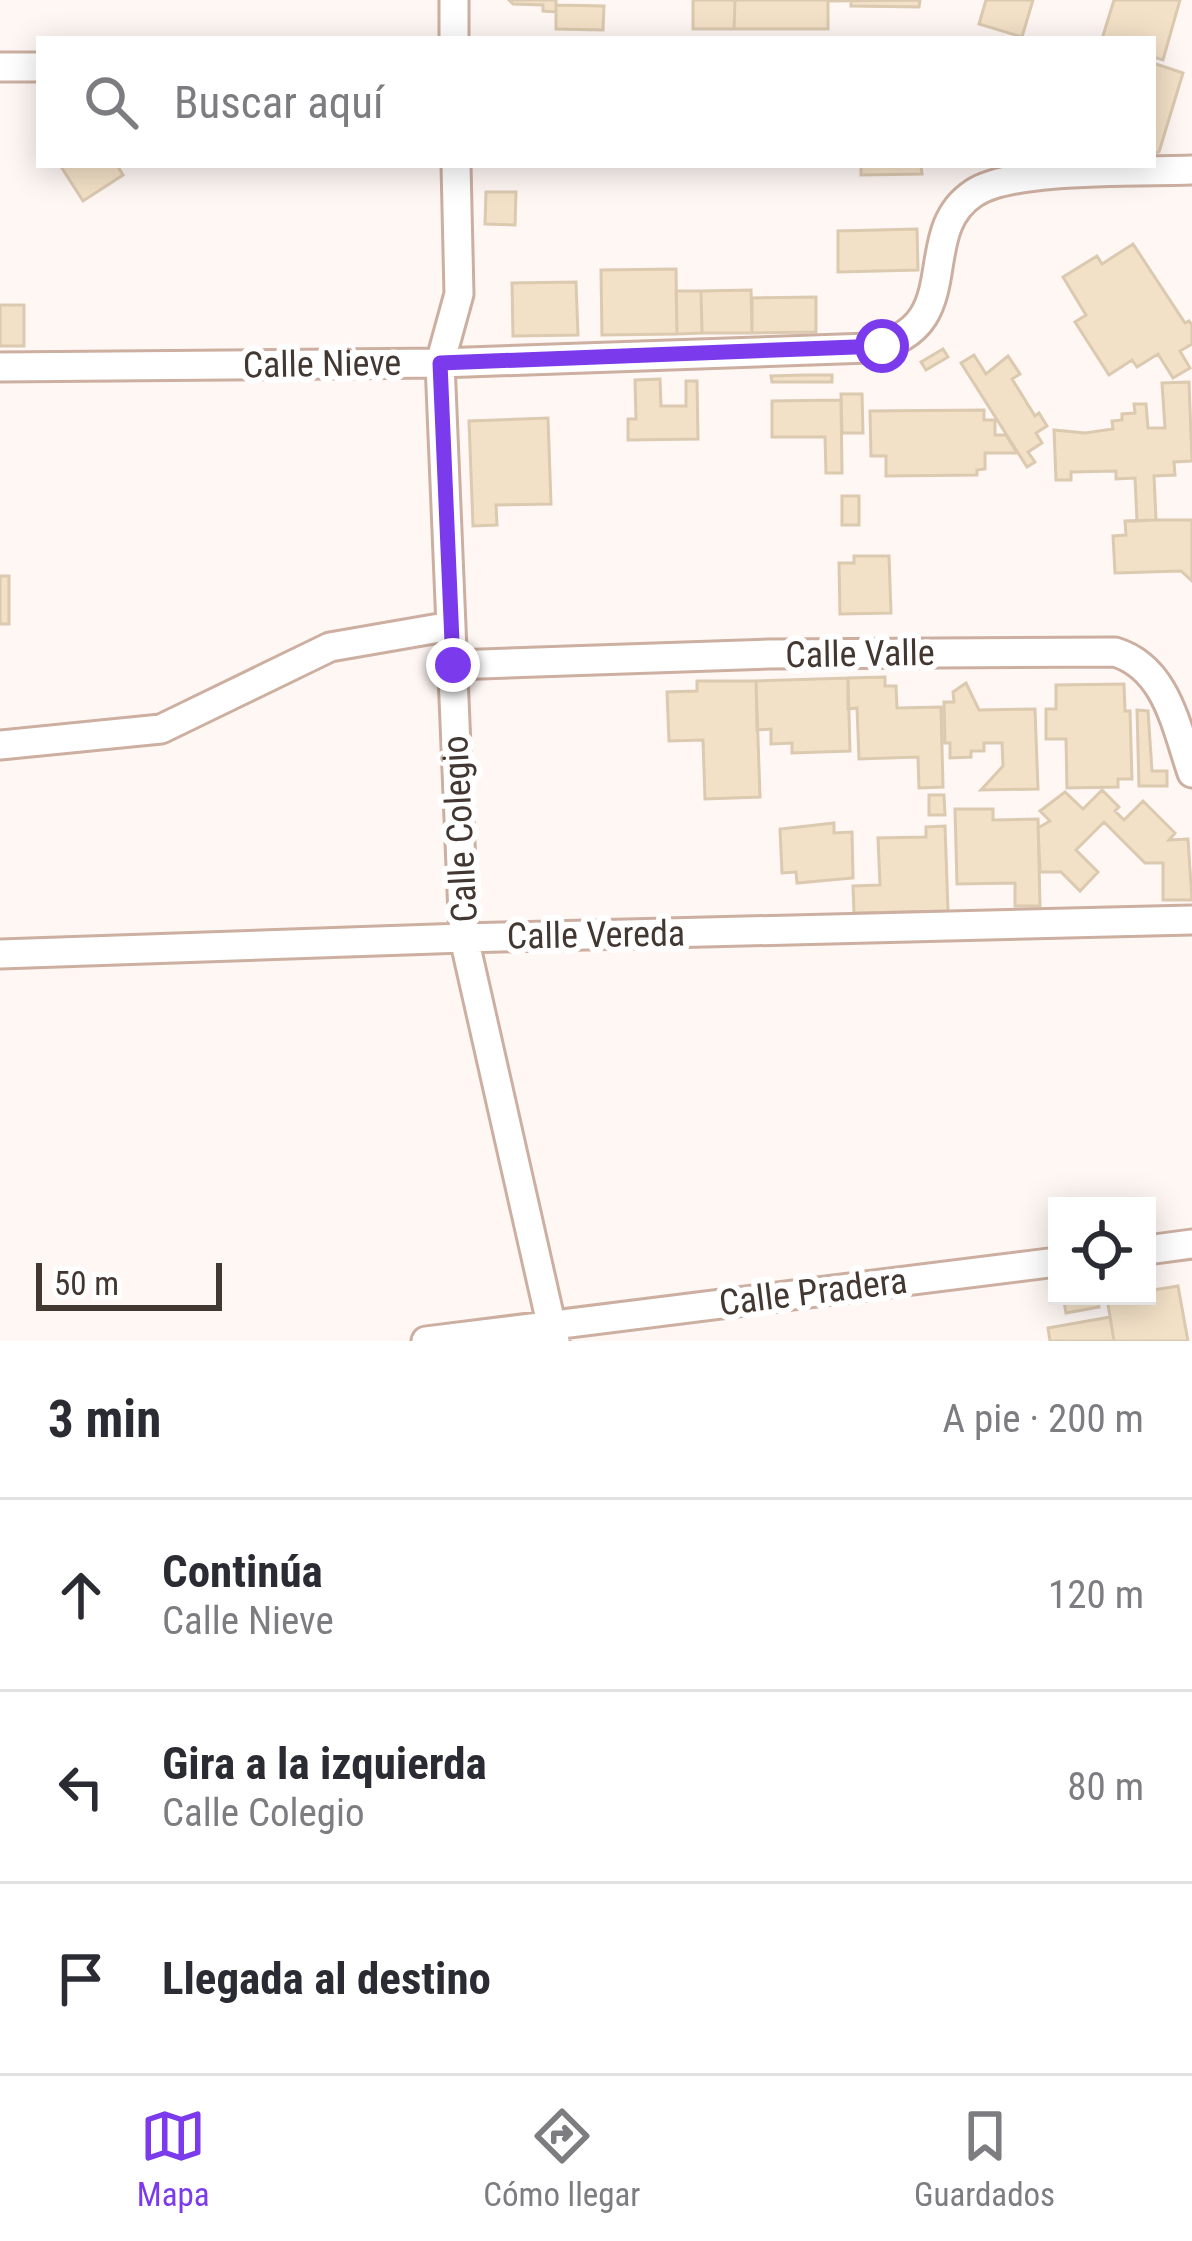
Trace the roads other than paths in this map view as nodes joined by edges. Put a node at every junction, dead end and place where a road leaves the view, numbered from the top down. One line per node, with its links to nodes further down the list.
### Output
1 (454, 0): 2 (street)
2 (454, 36)
3 (36, 67): 4 (street)
4 (0, 68)
5 (456, 168): 8 (street, Calle Colegio)
6 (1192, 170): 7 (street, Calle Nieve)
7 (973, 178): 8 (street, Calle Nieve)
8 (440, 363): 9 (street, Calle Nieve); 10 (street, Calle Colegio)
9 (0, 368)
10 (451, 626): 11 (street, Calle Colegio); 12 (street)
11 (453, 665): 13 (street, Calle Valle); 15 (street, Calle Colegio)
12 (0, 745)
13 (1192, 773)
14 (1192, 920): 15 (street, Calle Vereda)
15 (464, 938): 16 (street, Calle Vereda); 20 (street, Calle Colegio)
16 (0, 954)
17 (1192, 1244): 18 (street)
18 (1156, 1249)
19 (1048, 1263): 20 (street, Calle Pradera)
20 (552, 1333): 21 (street, Calle Pradera)
21 (426, 1341)

